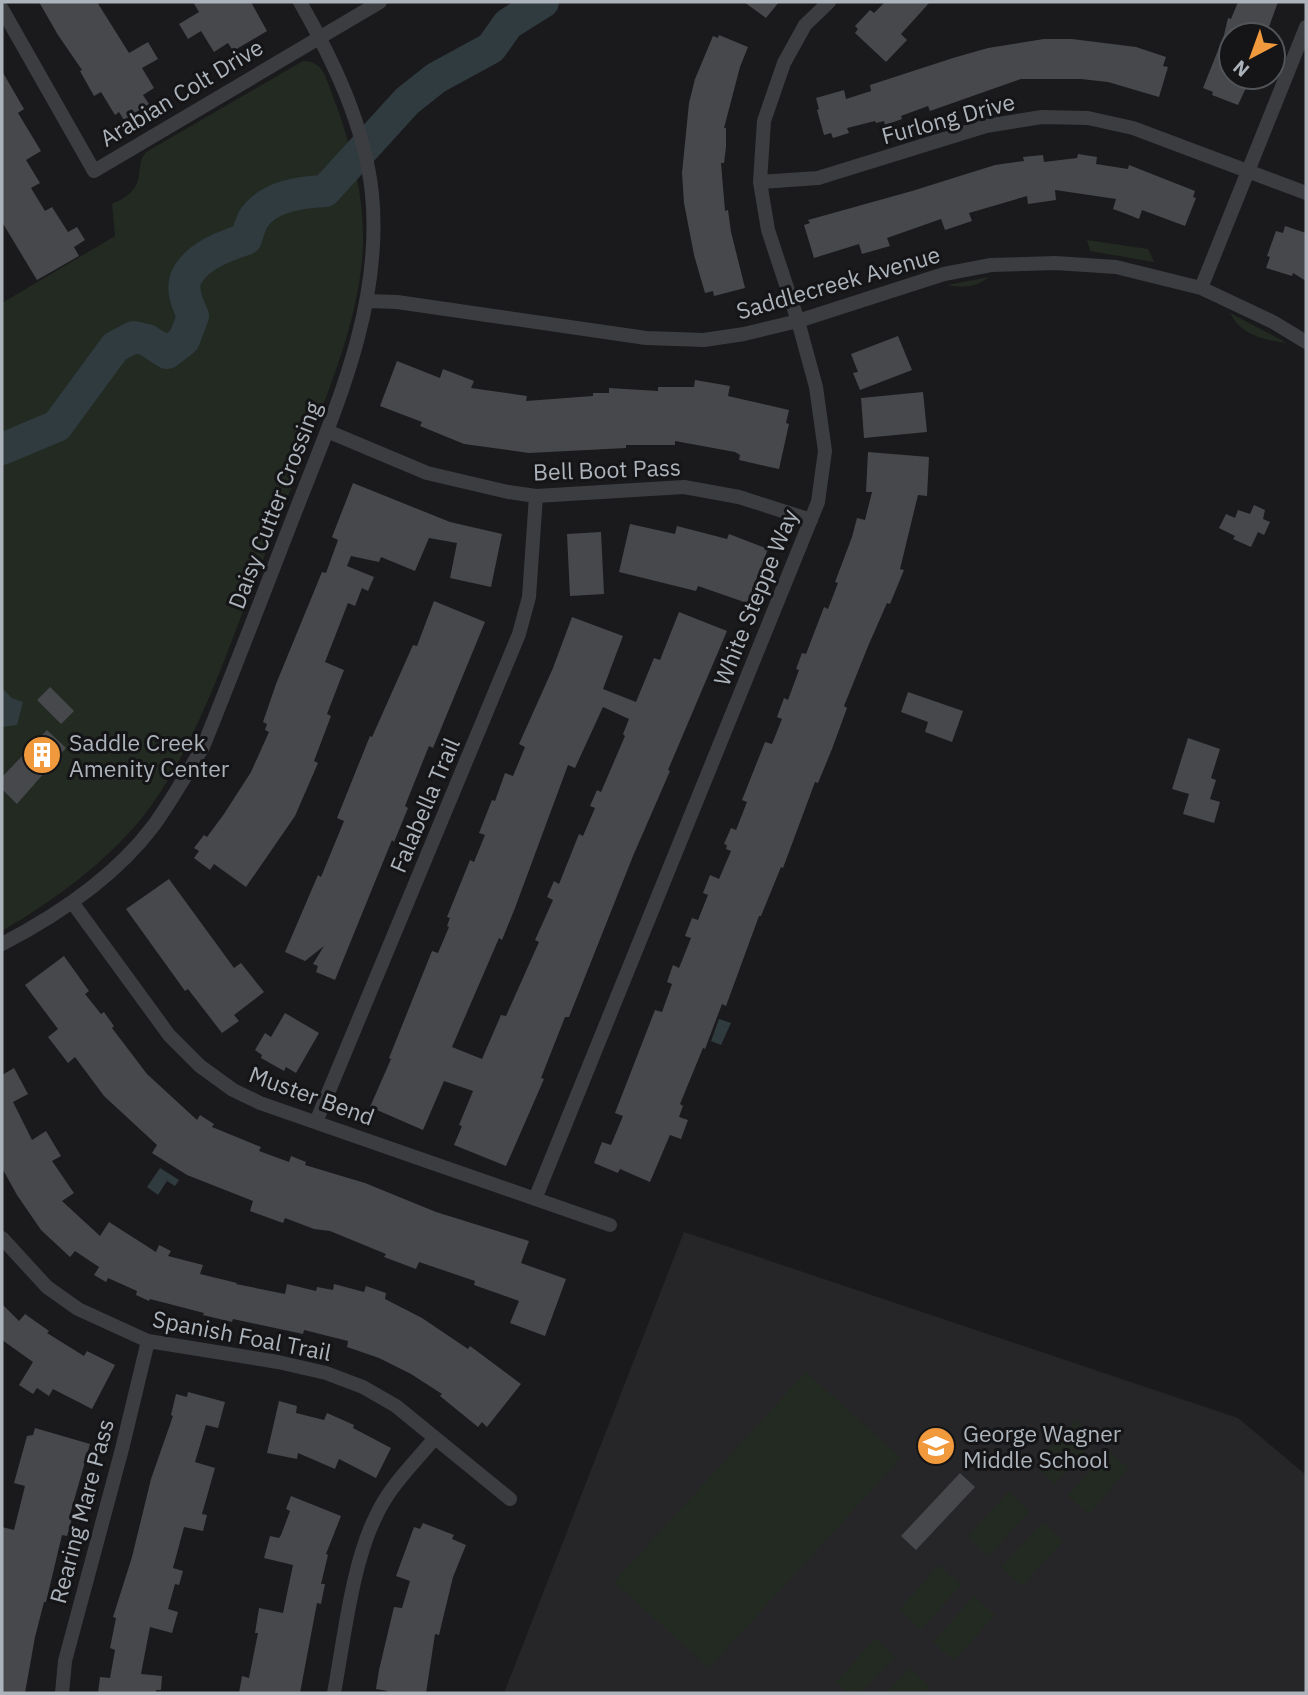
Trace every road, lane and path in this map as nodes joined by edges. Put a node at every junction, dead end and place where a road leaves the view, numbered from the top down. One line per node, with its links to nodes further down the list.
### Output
1 (299, 2): 6 (street, Daisy Cutter Crossing)
2 (380, 2): 6 (street, Arabian Colt Drive)
3 (829, 2): 8 (street, White Steppe Way)
4 (2, 9): 6 (street, Arabian Colt Drive)
5 (1306, 27): 7 (street)
6 (320, 38): 11 (street, Daisy Cutter Crossing)
7 (1248, 170): 8 (street, Furlong Drive); 9 (street, Furlong Drive); 10 (street)
8 (760, 182): 12 (street, White Steppe Way)
9 (1306, 194)
10 (1202, 288): 12 (street, Saddlecreek Avenue); 13 (street, Saddlecreek Avenue)
11 (368, 301): 12 (street, Saddlecreek Avenue); 14 (street, Daisy Cutter Crossing)
12 (798, 321): 16 (street, White Steppe Way)
13 (1306, 342)
14 (327, 431): 15 (street, Bell Boot Pass); 17 (street, Daisy Cutter Crossing)
15 (536, 496): 16 (street, Bell Boot Pass); 19 (street, Falabella Trail)
16 (811, 520): 20 (street, White Steppe Way)
17 (72, 902): 18 (street, Daisy Cutter Crossing); 19 (street, Muster Bend)
18 (2, 944)
19 (316, 1122): 20 (street, Muster Bend)
20 (535, 1199): 21 (street, Muster Bend)
21 (610, 1225)
22 (2, 1238): 23 (street, Spanish Foal Trail)
23 (148, 1341): 24 (street, Spanish Foal Trail); 26 (street, Rearing Mare Pass)
24 (434, 1439): 25 (street, Spanish Foal Trail); 27 (street)
25 (510, 1499)
26 (62, 1693)
27 (334, 1693)

